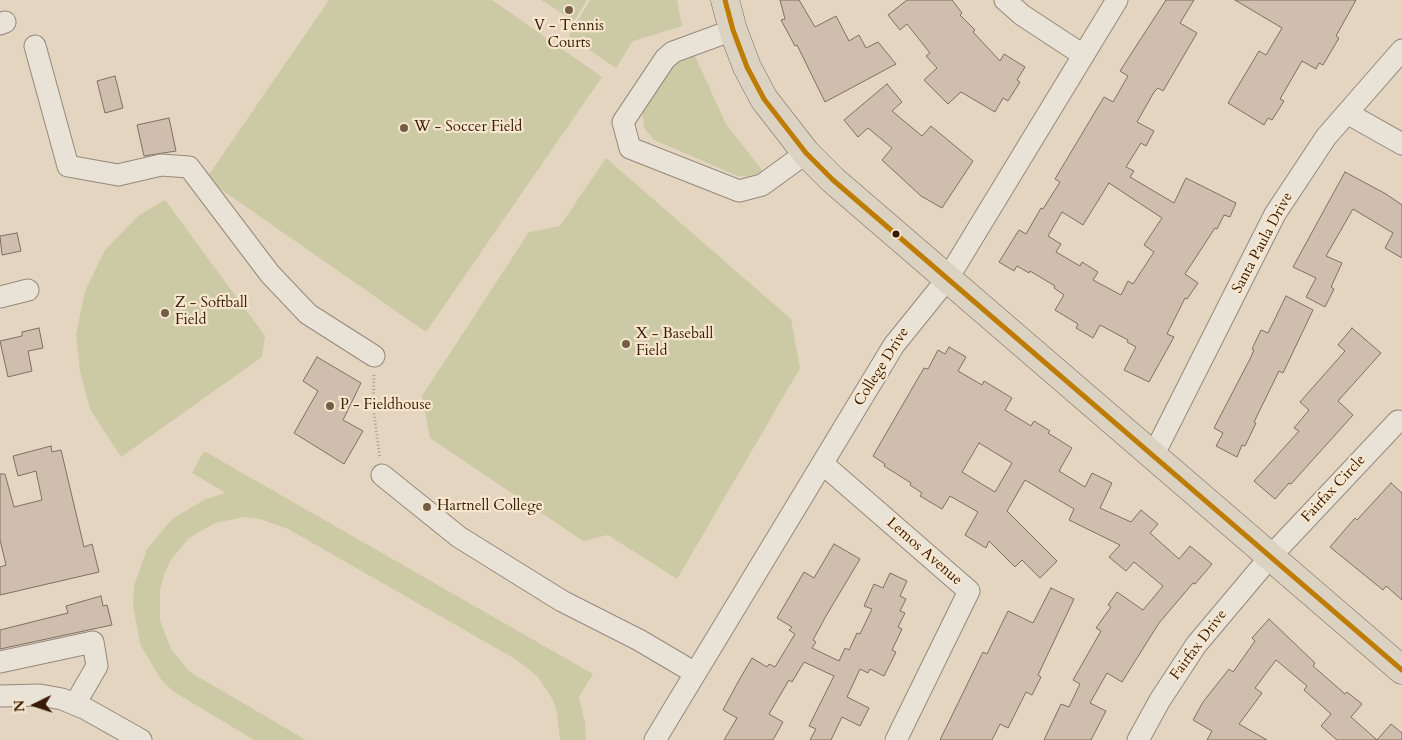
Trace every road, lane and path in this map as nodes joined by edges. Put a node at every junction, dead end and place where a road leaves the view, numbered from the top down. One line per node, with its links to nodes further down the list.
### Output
1 (725, 0): 4 (main road)
2 (1005, 0): 7 (street)
3 (1117, 0): 7 (street, College Drive)
4 (733, 30): 10 (main road); 10 (street)
5 (34, 46): 14 (street)
6 (1402, 50): 8 (street, Santa Paula Drive)
7 (1083, 55): 11 (street, College Drive)
8 (1347, 113): 9 (street); 16 (street, Santa Paula Drive)
9 (1402, 144)
10 (806, 153): 11 (main road)
11 (948, 278): 16 (main road); 17 (street, College Drive)
12 (28, 290): 13 (street)
13 (0, 297)
14 (374, 356): 18 (path)
15 (1398, 421): 19 (street, Fairfax Circle)
16 (1153, 456): 19 (main road)
17 (823, 464): 22 (street, College Drive); 27 (street, Lemos Avenue)
18 (382, 475): 22 (street)
19 (1270, 557): 21 (main road); 28 (street, Fairfax Drive)
20 (0, 662): 24 (street)
21 (1402, 670)
22 (695, 673): 26 (street, College Drive)
23 (0, 696): 24 (street)
24 (75, 704): 25 (street)
25 (141, 740)
26 (655, 740)
27 (896, 740)
28 (1138, 740)

